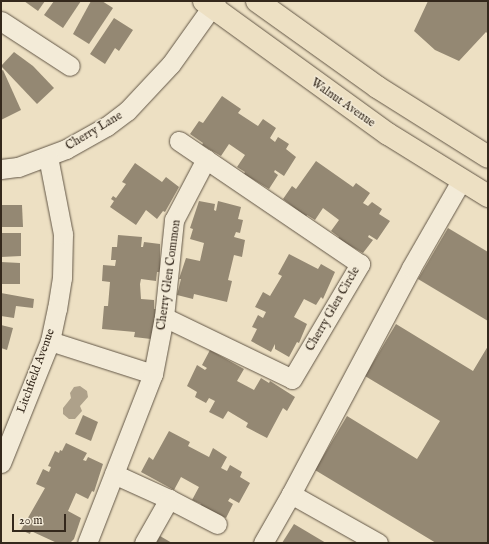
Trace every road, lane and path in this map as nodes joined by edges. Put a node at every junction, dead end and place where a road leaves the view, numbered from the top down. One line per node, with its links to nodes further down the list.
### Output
1 (257, 1): 7 (main road)
2 (210, 3): 6 (street, Cherry Lane); 10 (main road, Walnut Avenue)
3 (1, 21): 4 (street)
4 (70, 66)
5 (179, 141): 8 (street, Cherry Glen Circle)
6 (48, 157): 9 (street, Cherry Lane); 13 (street, Litchfield Avenue)
7 (488, 157)
8 (206, 160): 12 (street, Cherry Glen Common); 12 (street, Cherry Glen Circle)
9 (1, 169)
10 (461, 181): 11 (main road, Walnut Avenue); 17 (street)
11 (488, 196)
12 (164, 317): 14 (street, Cherry Glen Common)
13 (50, 342): 14 (street); 15 (street, Litchfield Avenue)
14 (153, 374): 16 (street, Cherry Glen Common)
15 (1, 463)
16 (114, 474): 18 (street); 20 (street, Cherry Glen Common)
17 (291, 494): 22 (street); 23 (street)
18 (169, 499): 19 (street); 21 (street)
19 (217, 524)
20 (87, 543)
21 (144, 543)
22 (263, 543)
23 (378, 543)

